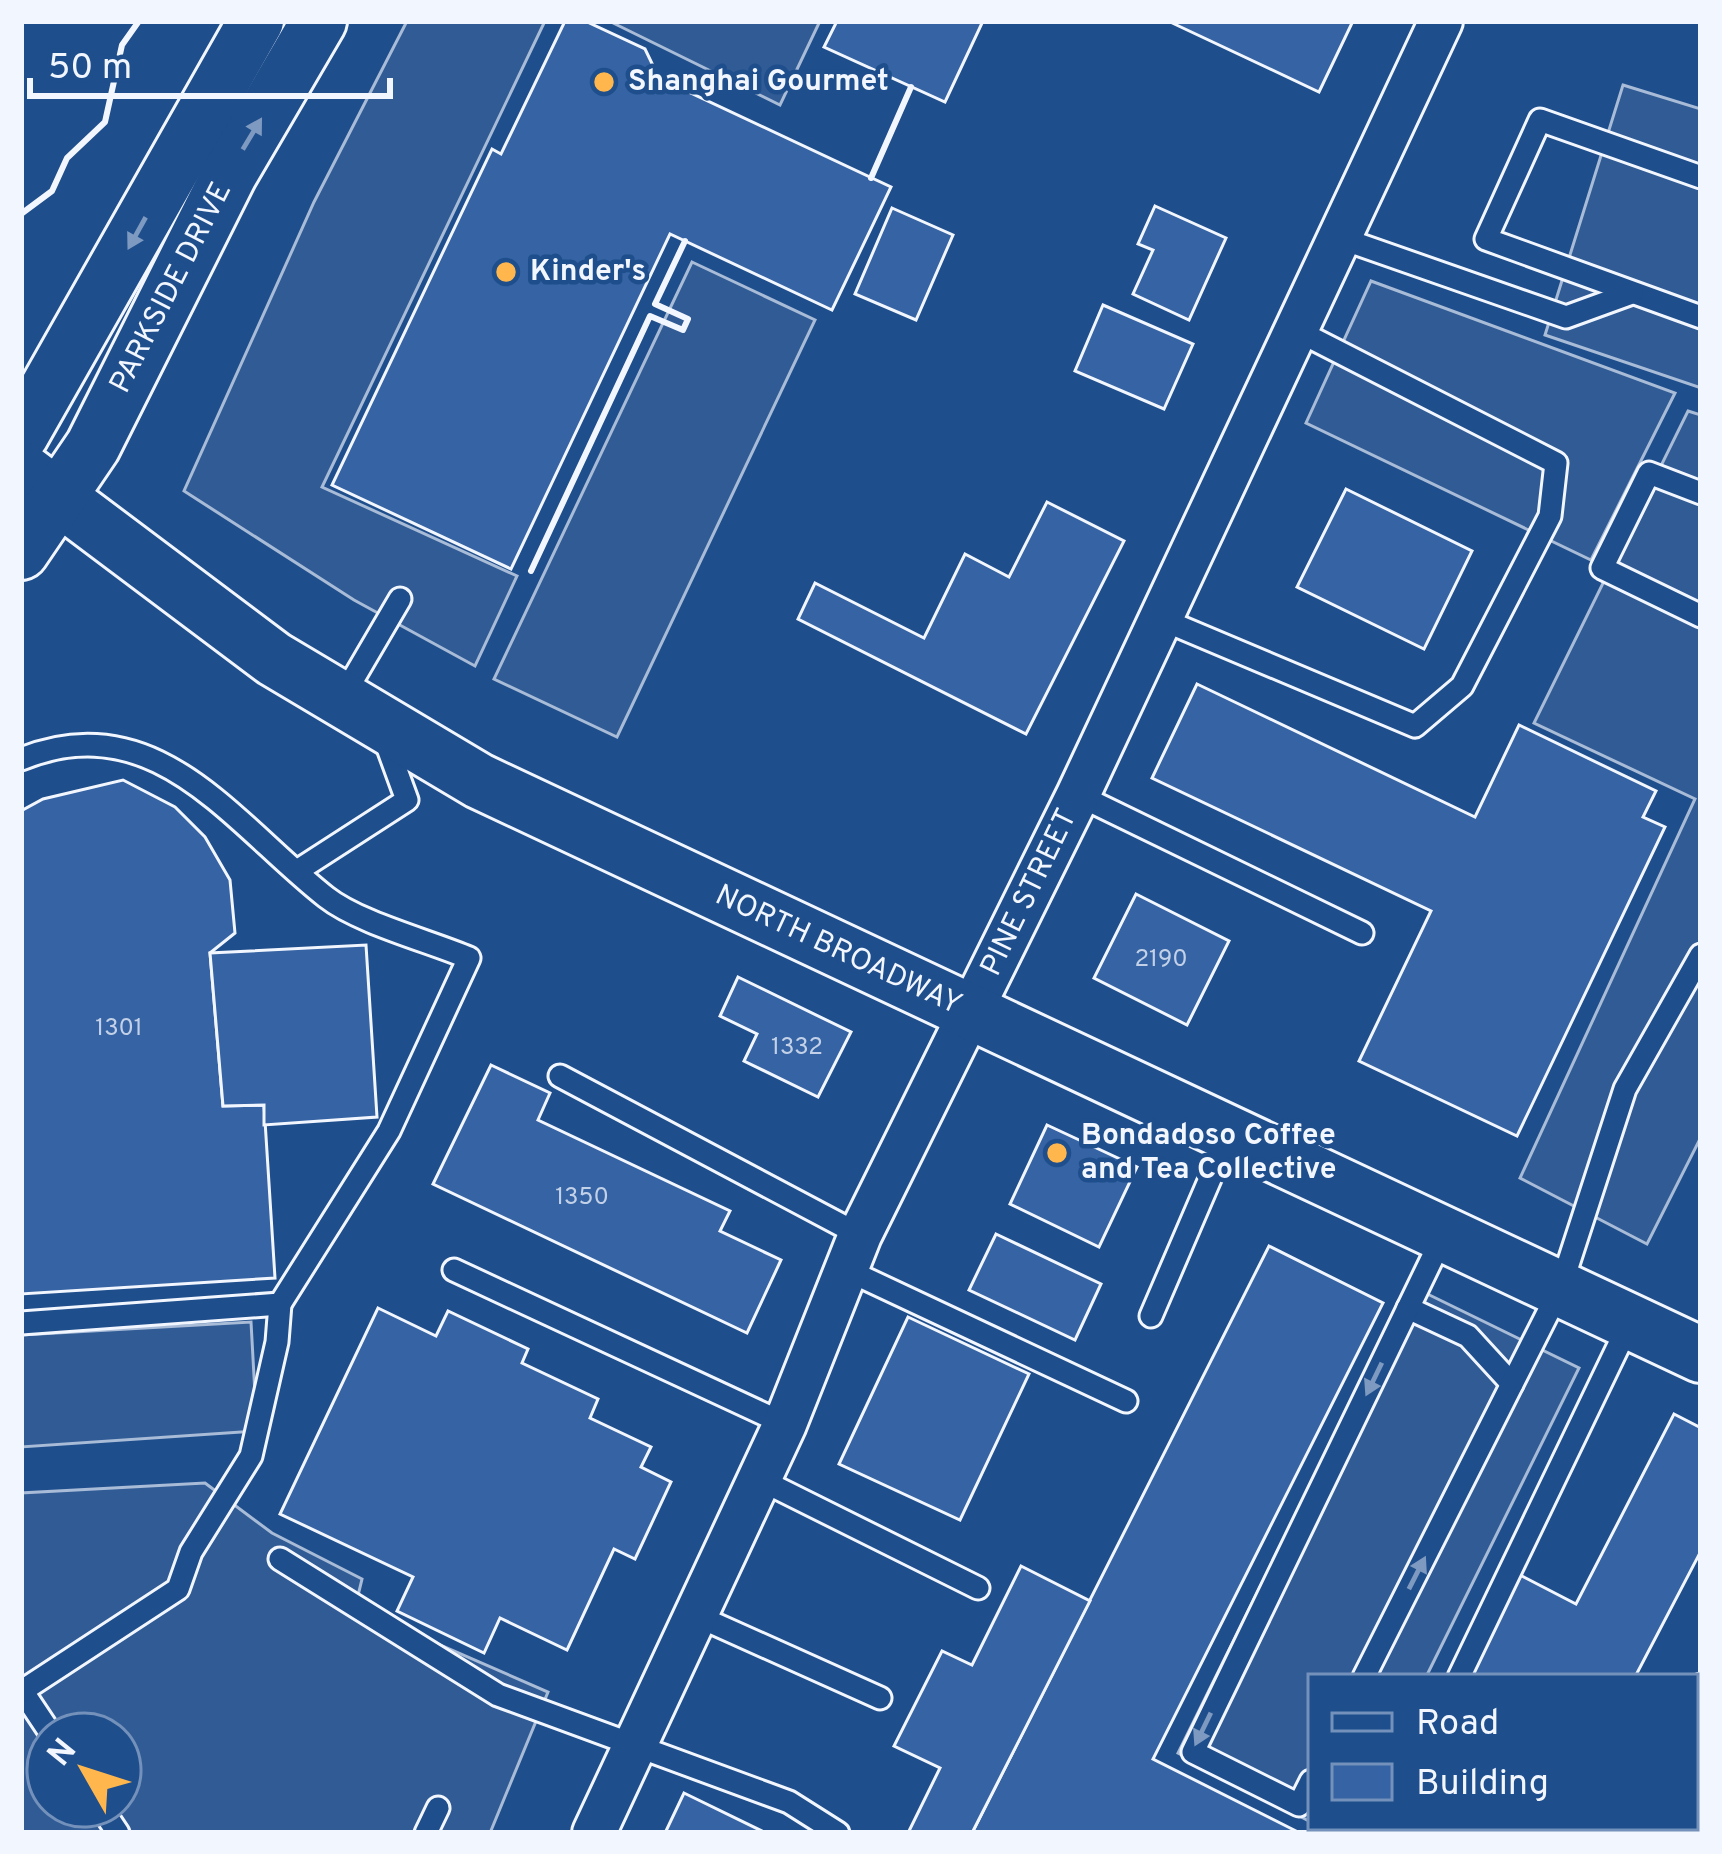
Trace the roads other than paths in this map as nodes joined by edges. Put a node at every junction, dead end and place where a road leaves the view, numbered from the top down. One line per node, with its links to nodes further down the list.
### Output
1 (256, 21): 9 (street, PARKSIDE DRIVE, one-way to 9)
2 (319, 21): 10 (street, PARKSIDE DRIVE, one-way to 2)
3 (1441, 21): 5 (street, PINE STREET)
4 (1701, 177): 6 (lane)
5 (1340, 238): 6 (lane); 8 (street, PINE STREET)
6 (1632, 293): 7 (lane)
7 (1701, 317)
8 (1296, 330): 15 (street, PINE STREET); 15 (lane)
9 (21, 436)
10 (41, 483): 12 (street, PARKSIDE DRIVE); 16 (street, NORTH BROADWAY)
11 (1701, 493): 14 (lane)
12 (21, 552)
13 (400, 599): 16 (lane)
14 (1701, 616)
15 (1161, 619): 18 (street, PINE STREET)
16 (360, 710): 19 (lane); 22 (street, NORTH BROADWAY)
17 (21, 759): 19 (lane)
18 (1078, 795): 20 (lane); 22 (street, PINE STREET)
19 (297, 871): 29 (lane)
20 (1363, 933)
21 (1701, 955): 28 (lane)
22 (971, 1013): 24 (street, NORTH BROADWAY); 26 (street, PINE STREET)
23 (560, 1076): 26 (lane)
24 (1228, 1136): 25 (street, NORTH BROADWAY); 31 (lane)
25 (1444, 1236): 28 (street, NORTH BROADWAY); 30 (lane)
26 (852, 1252): 36 (lane); 37 (street, PINE STREET)
27 (454, 1270): 37 (lane)
28 (1560, 1289): 32 (street, NORTH BROADWAY); 35 (lane)
29 (280, 1304): 33 (lane); 44 (lane)
30 (1408, 1309): 35 (lane); 47 (lane, one-way to 47)
31 (1151, 1316)
32 (1630, 1322): 34 (street, NORTH BROADWAY); 43 (lane)
33 (21, 1323)
34 (1701, 1354)
35 (1512, 1384): 42 (lane, one-way to 35)
36 (1126, 1401)
37 (784, 1424): 38 (street, PINE STREET)
38 (759, 1479): 40 (lane); 41 (street, PINE STREET)
39 (280, 1559): 46 (lane)
40 (978, 1588)
41 (695, 1615): 45 (lane); 46 (street, PINE STREET)
42 (1366, 1674)
43 (1460, 1674)
44 (22, 1690)
45 (880, 1698)
46 (635, 1744): 50 (street, PINE STREET); 51 (lane)
47 (1308, 1787)
48 (439, 1808): 49 (lane)
49 (426, 1833)
50 (594, 1833)
51 (838, 1833)

